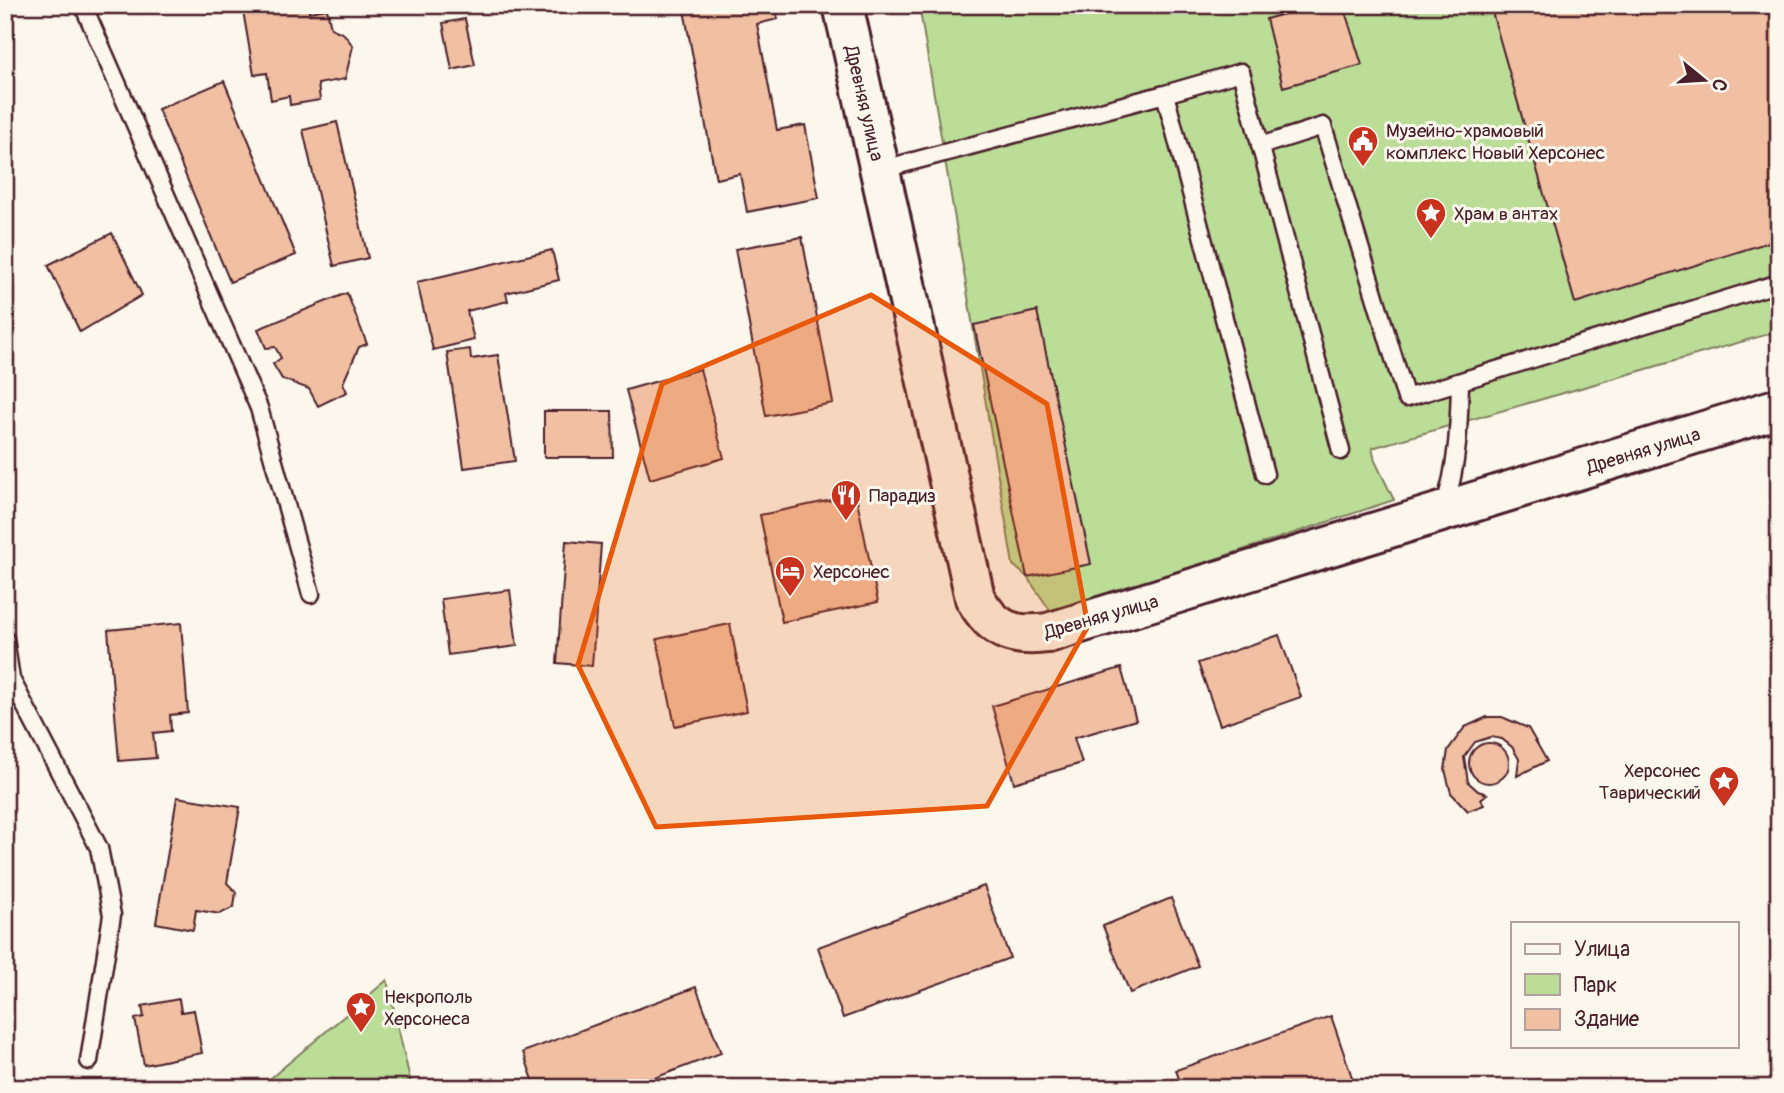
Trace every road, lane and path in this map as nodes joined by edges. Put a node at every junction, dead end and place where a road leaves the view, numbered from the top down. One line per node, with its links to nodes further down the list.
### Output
1 (83, 5): 12 (lane)
2 (843, 5): 5 (main road, Древняя улица)
3 (1165, 94): 4 (lane); 5 (lane); 10 (lane)
4 (1260, 146): 7 (lane); 9 (lane)
5 (880, 170): 11 (main road, Древняя улица)
6 (1779, 283): 7 (lane)
7 (1460, 382): 11 (lane)
8 (1779, 408): 11 (main road, Древняя улица)
9 (1342, 451)
10 (1265, 474)
11 (1442, 513)
12 (311, 594)
13 (5, 639): 14 (lane)
14 (89, 1061)

